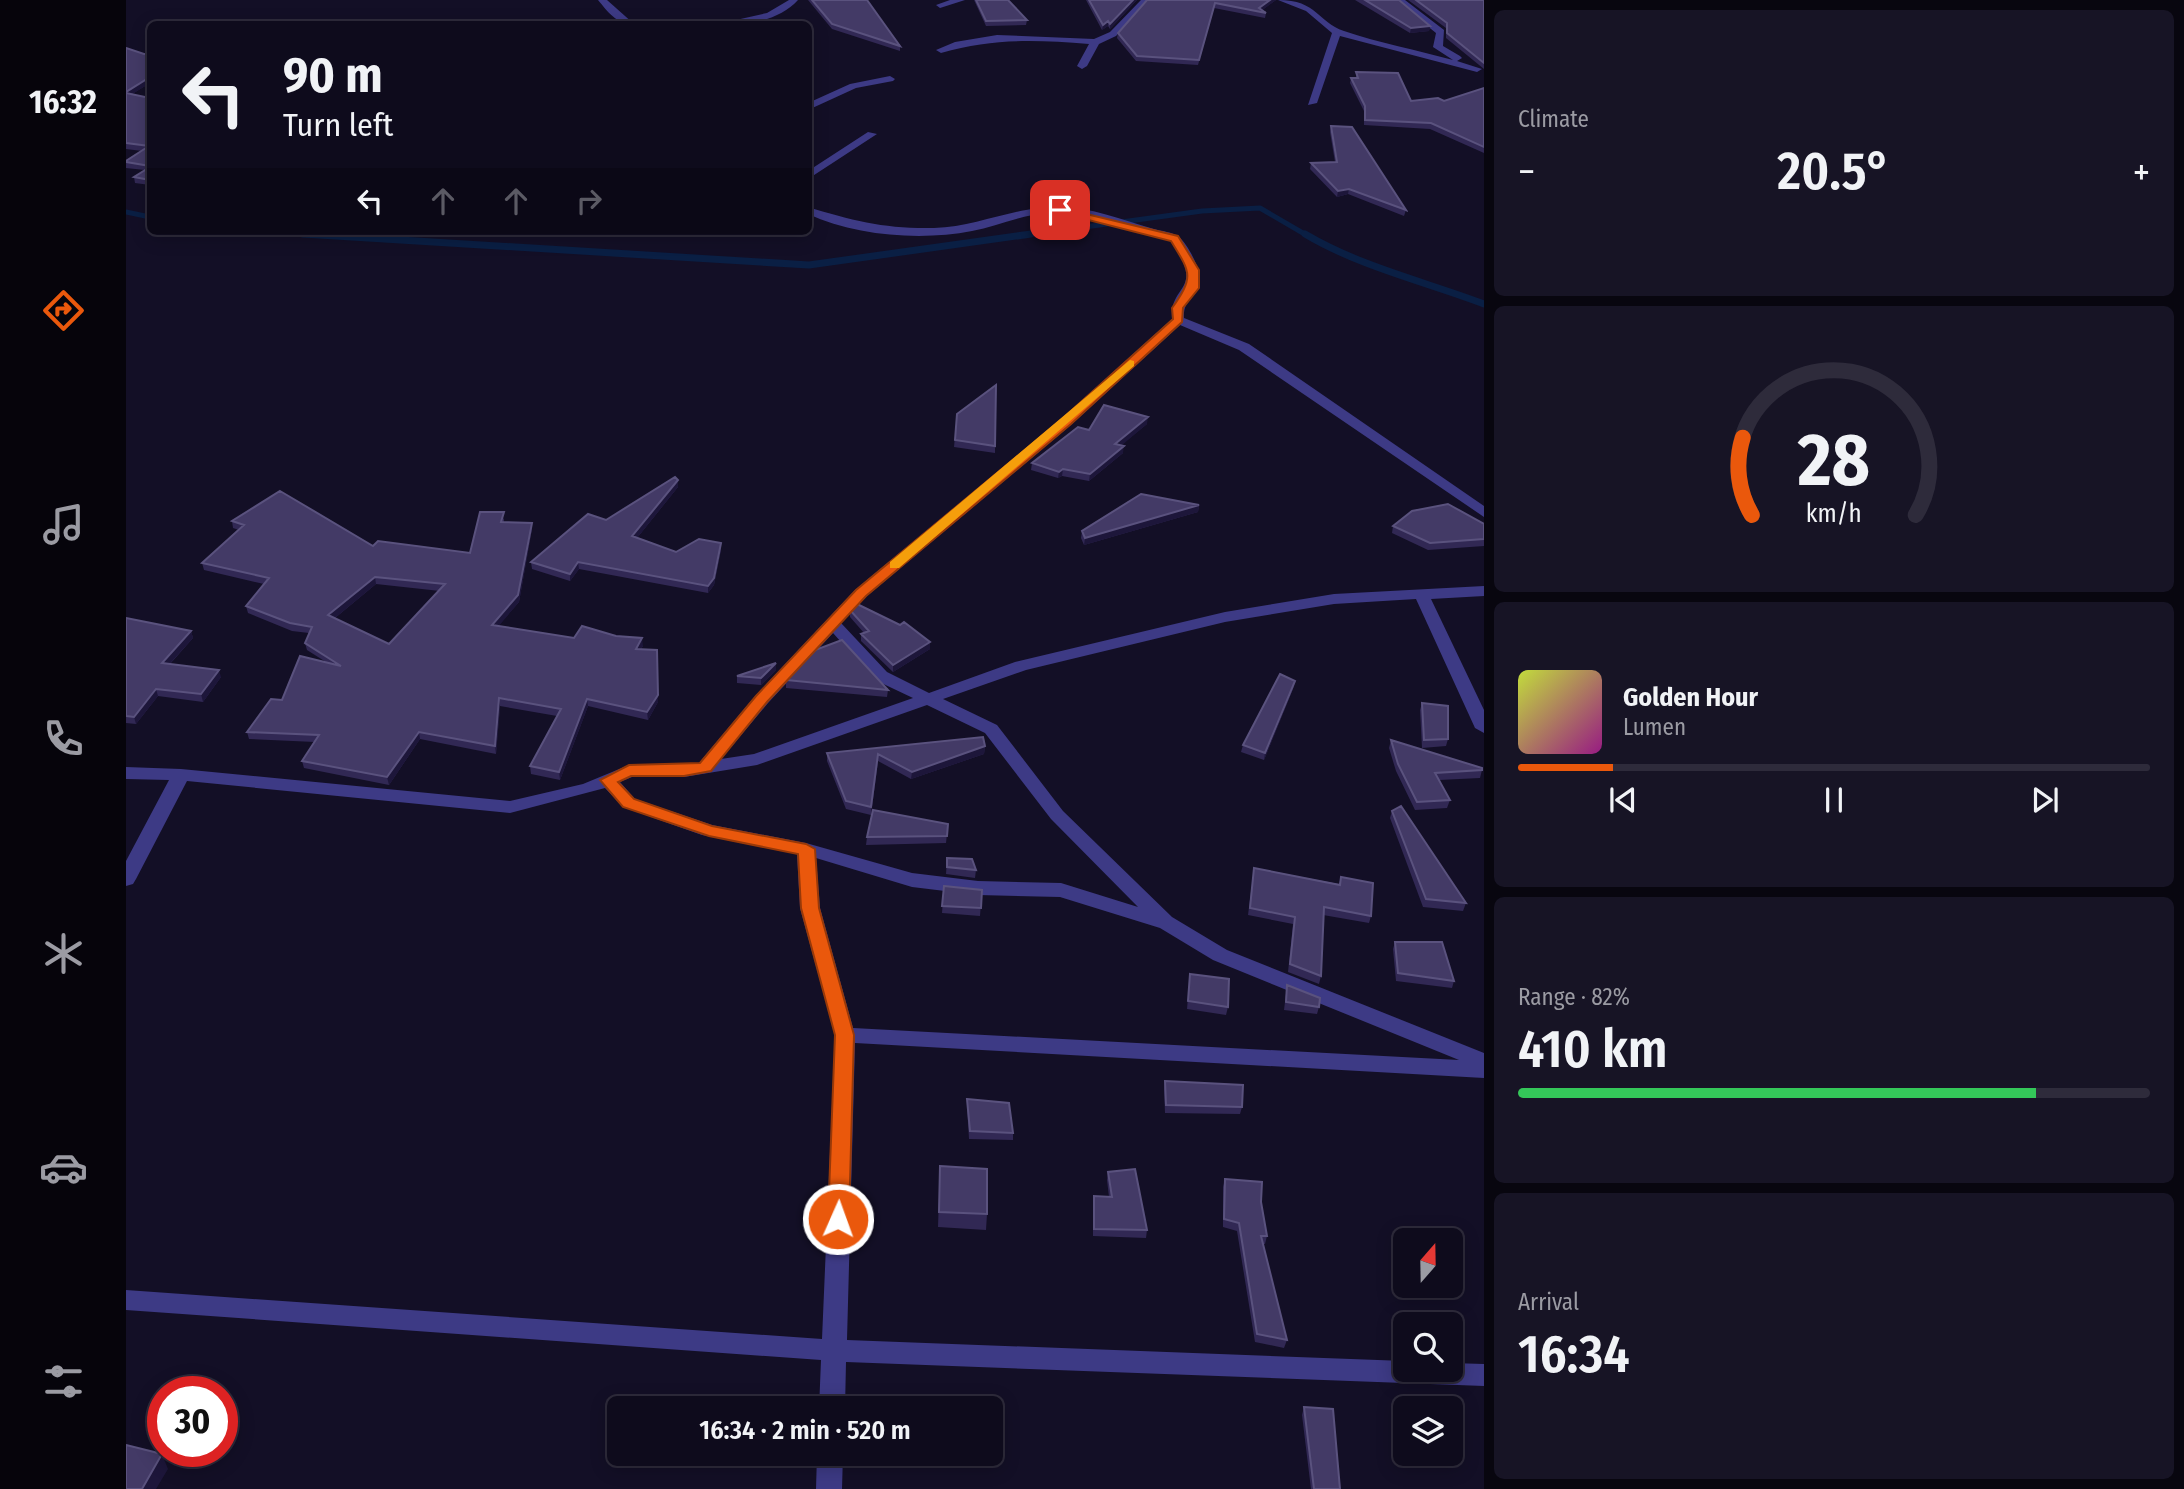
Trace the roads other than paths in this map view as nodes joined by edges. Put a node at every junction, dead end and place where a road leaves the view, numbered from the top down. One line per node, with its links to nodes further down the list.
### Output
1 (602, 0): 10 (street)
2 (794, 0): 8 (street)
3 (961, 0): 7 (street)
4 (1146, 0): 13 (street)
5 (1282, 0): 12 (street)
6 (1399, 0): 16 (street)
7 (940, 5)
8 (773, 14): 9 (street); 11 (street)
9 (783, 19)
10 (624, 21)
11 (738, 21)
12 (1337, 32): 16 (street); 18 (street)
13 (1095, 42): 14 (street); 15 (street)
14 (942, 50)
15 (1082, 66)
16 (1481, 70)
17 (890, 79): 19 (street)
18 (1311, 103)
19 (812, 105)
20 (872, 134): 21 (street)
21 (812, 173)
22 (812, 213): 23 (street)
23 (1178, 320): 24 (street); 27 (street)
24 (1484, 513)
25 (1484, 591): 26 (street)
26 (1421, 594): 28 (street); 29 (street)
27 (832, 624): 28 (street); 30 (street)
28 (931, 698): 30 (street); 36 (street)
29 (1484, 728)
30 (705, 767): 33 (street)
31 (126, 773): 32 (street)
32 (181, 775): 33 (street); 35 (street)
33 (608, 780): 34 (street)
34 (806, 849): 36 (street); 37 (street)
35 (126, 879)
36 (1167, 923): 38 (street)
37 (845, 1035): 39 (street); 41 (street)
38 (1484, 1062)
39 (1484, 1070)
40 (126, 1300): 41 (street)
41 (834, 1351): 42 (street); 43 (street)
42 (1484, 1375)
43 (832, 1396)
44 (830, 1466): 45 (street)
45 (829, 1489)

